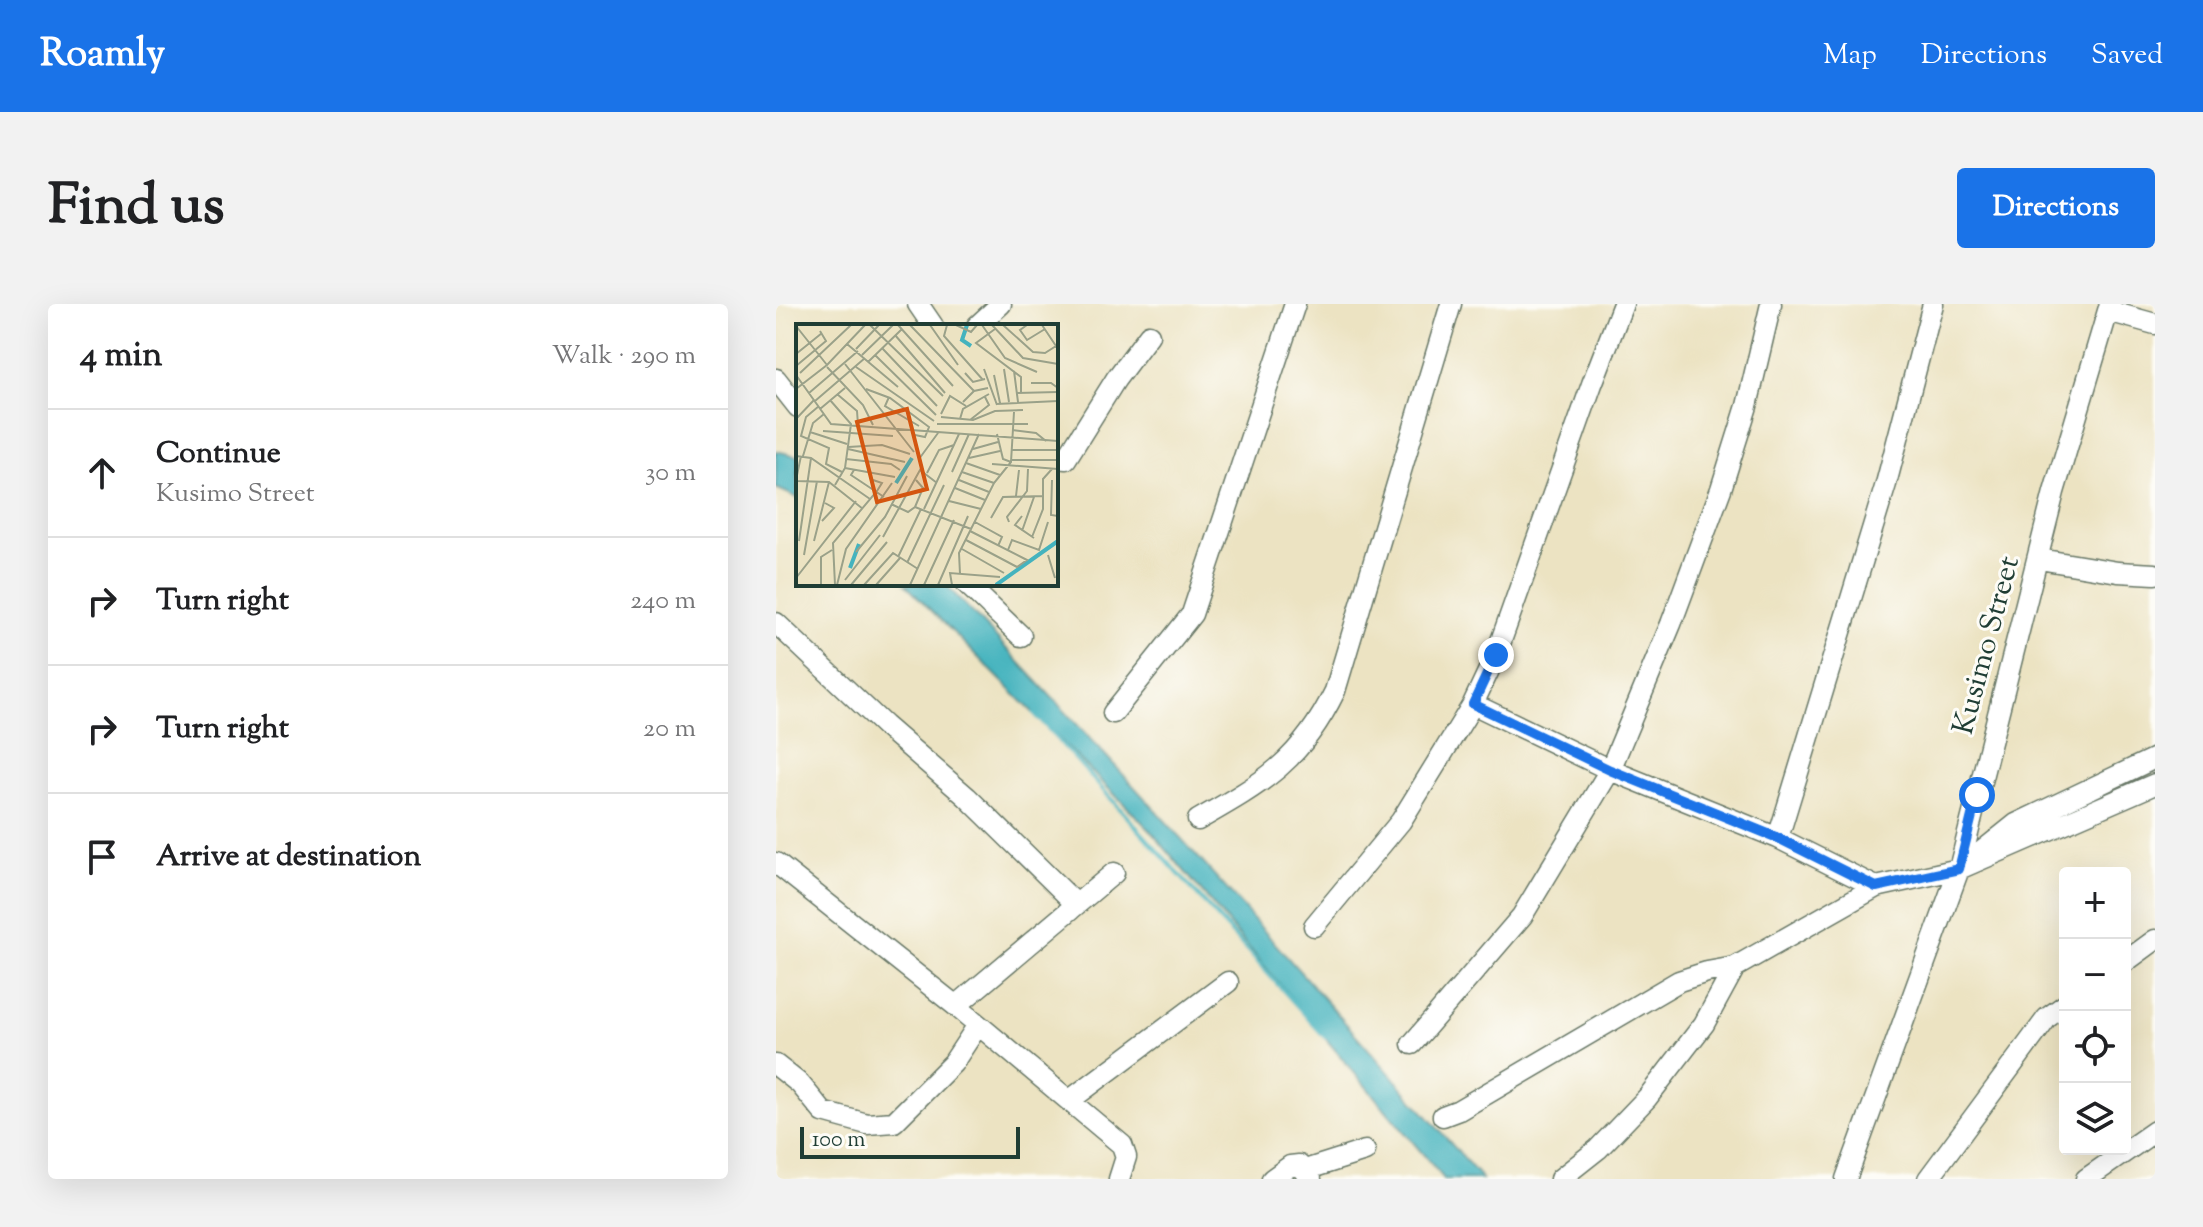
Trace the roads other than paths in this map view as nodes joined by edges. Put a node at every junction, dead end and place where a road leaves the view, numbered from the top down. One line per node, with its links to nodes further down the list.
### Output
1 (918, 304): 9 (street)
2 (1001, 304): 10 (street)
3 (1295, 304): 22 (street)
4 (1451, 304): 26 (street)
5 (1623, 304): 21 (street)
6 (1771, 304): 24 (street)
7 (1933, 304): 27 (street)
8 (2109, 308): 11 (street); 16 (street, Kusimo Street)
9 (932, 324)
10 (979, 324)
11 (2155, 324)
12 (1149, 335): 15 (street)
13 (776, 379): 14 (street)
14 (796, 404)
15 (1058, 458)
16 (2039, 559): 17 (street); 29 (street, Kusimo Street)
17 (2155, 574)
18 (969, 586): 20 (street)
19 (776, 623): 32 (street)
20 (1021, 636)
21 (1473, 704): 24 (street); 33 (street)
22 (1113, 713)
23 (2155, 758): 29 (street)
24 (1610, 770): 27 (street); 41 (street)
25 (2155, 784): 29 (street)
26 (1198, 820)
27 (1778, 838): 31 (street)
28 (776, 863): 38 (street)
29 (1959, 869): 31 (street); 51 (street, Kusimo Street)
30 (1114, 873): 32 (street)
31 (1876, 887): 36 (street)
32 (1076, 904): 38 (street)
33 (1314, 926)
34 (2155, 940): 35 (street)
35 (2131, 958)
36 (1735, 967): 44 (street); 50 (street)
37 (1228, 982): 43 (street)
38 (956, 1006): 40 (street)
39 (2059, 1009): 52 (street)
40 (978, 1025): 42 (street); 43 (street)
41 (1412, 1044)
42 (776, 1065)
43 (1070, 1100): 48 (street)
44 (1443, 1116)
45 (2155, 1131): 53 (street)
46 (1365, 1151): 47 (street)
47 (1308, 1174): 49 (street)
48 (1119, 1179)
49 (1272, 1179)
50 (1560, 1179)
51 (1846, 1179)
52 (1928, 1179)
53 (2086, 1179)

